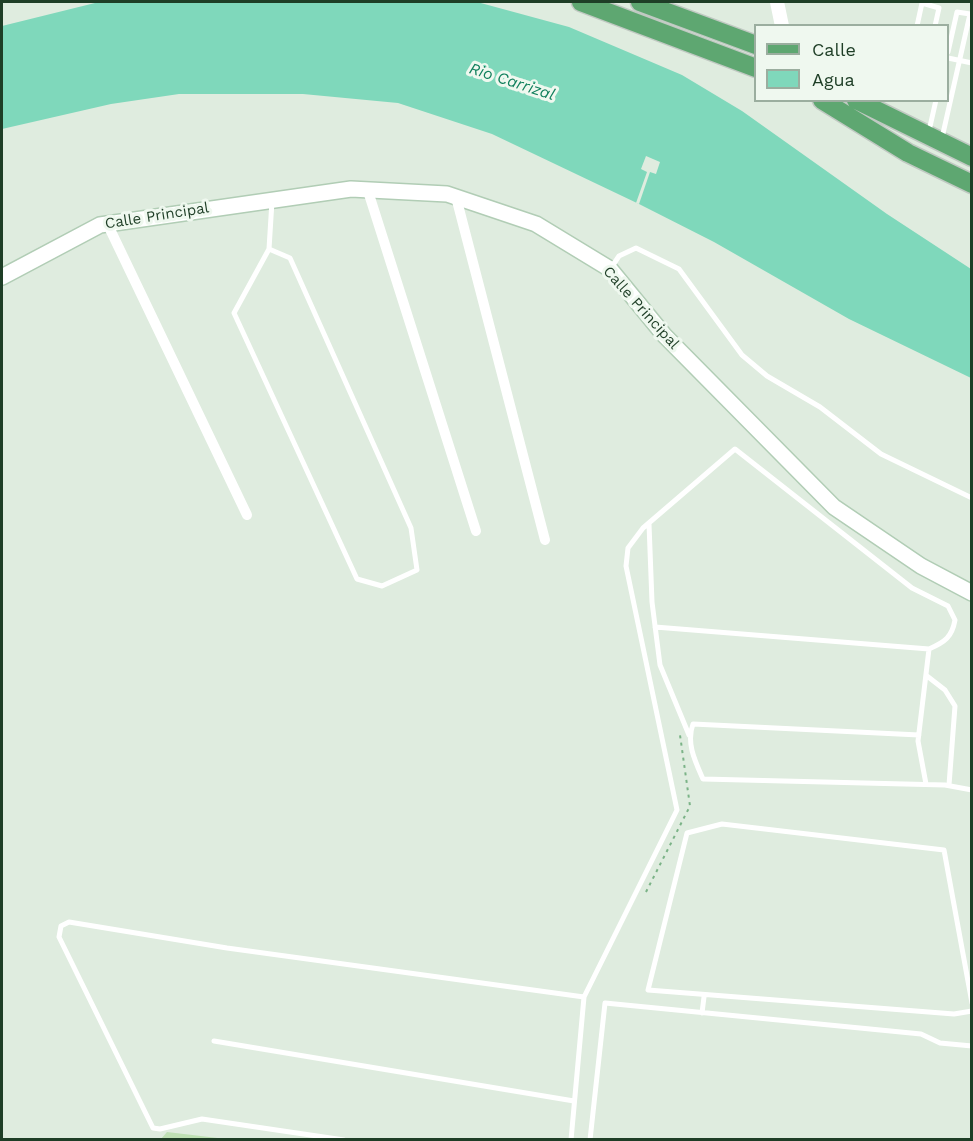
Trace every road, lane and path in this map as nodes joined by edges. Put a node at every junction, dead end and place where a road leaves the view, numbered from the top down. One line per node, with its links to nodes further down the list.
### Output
1 (581, 2): 4 (main road)
2 (650, 3): 4 (street); 10 (main road)
3 (776, 4): 5 (street)
4 (641, 24): 14 (main road)
5 (781, 24)
6 (917, 24): 7 (lane)
7 (935, 24)
8 (950, 33): 9 (lane)
9 (968, 38): 12 (lane)
10 (754, 44)
11 (949, 58): 12 (lane)
12 (960, 61): 13 (lane); 15 (lane)
13 (972, 63)
14 (754, 67)
15 (949, 91)
16 (827, 102): 20 (main road)
17 (859, 102): 20 (main road)
18 (936, 102): 20 (lane)
19 (945, 102): 20 (lane)
20 (928, 147): 21 (main road); 22 (main road)
21 (972, 157)
22 (968, 182)
23 (367, 188): 24 (main road, Calle Principal); 25 (main road, Calle Principal); 33 (street)
24 (272, 198): 26 (main road, Calle Principal); 27 (lane)
25 (456, 198): 28 (main road, Calle Principal); 34 (street)
26 (107, 223): 29 (main road, Calle Principal); 31 (street)
27 (269, 249): 27 (lane)
28 (610, 269): 30 (lane); 36 (main road, Calle Principal)
29 (2, 277)
30 (972, 498)
31 (248, 514)
32 (649, 524): 38 (lane); 39 (lane); 49 (lane)
33 (476, 531)
34 (545, 540)
35 (972, 581): 36 (main road)
36 (952, 582): 37 (main road, Calle Principal)
37 (972, 593)
38 (655, 627): 39 (lane); 42 (lane)
39 (929, 649): 40 (lane)
40 (927, 676): 43 (lane); 45 (lane)
41 (678, 725): 47 (path)
42 (689, 735): 43 (lane); 44 (lane)
43 (919, 735): 44 (lane)
44 (926, 784): 45 (lane)
45 (949, 785): 46 (lane)
46 (972, 790)
47 (642, 902)
48 (704, 996): 50 (lane); 51 (lane); 52 (lane)
49 (584, 997): 55 (lane); 56 (lane)
50 (972, 1003)
51 (972, 1011)
52 (702, 1013): 54 (lane); 58 (lane)
53 (214, 1041): 55 (lane)
54 (972, 1046)
55 (574, 1101): 57 (lane)
56 (344, 1140)
57 (571, 1140)
58 (590, 1140)

